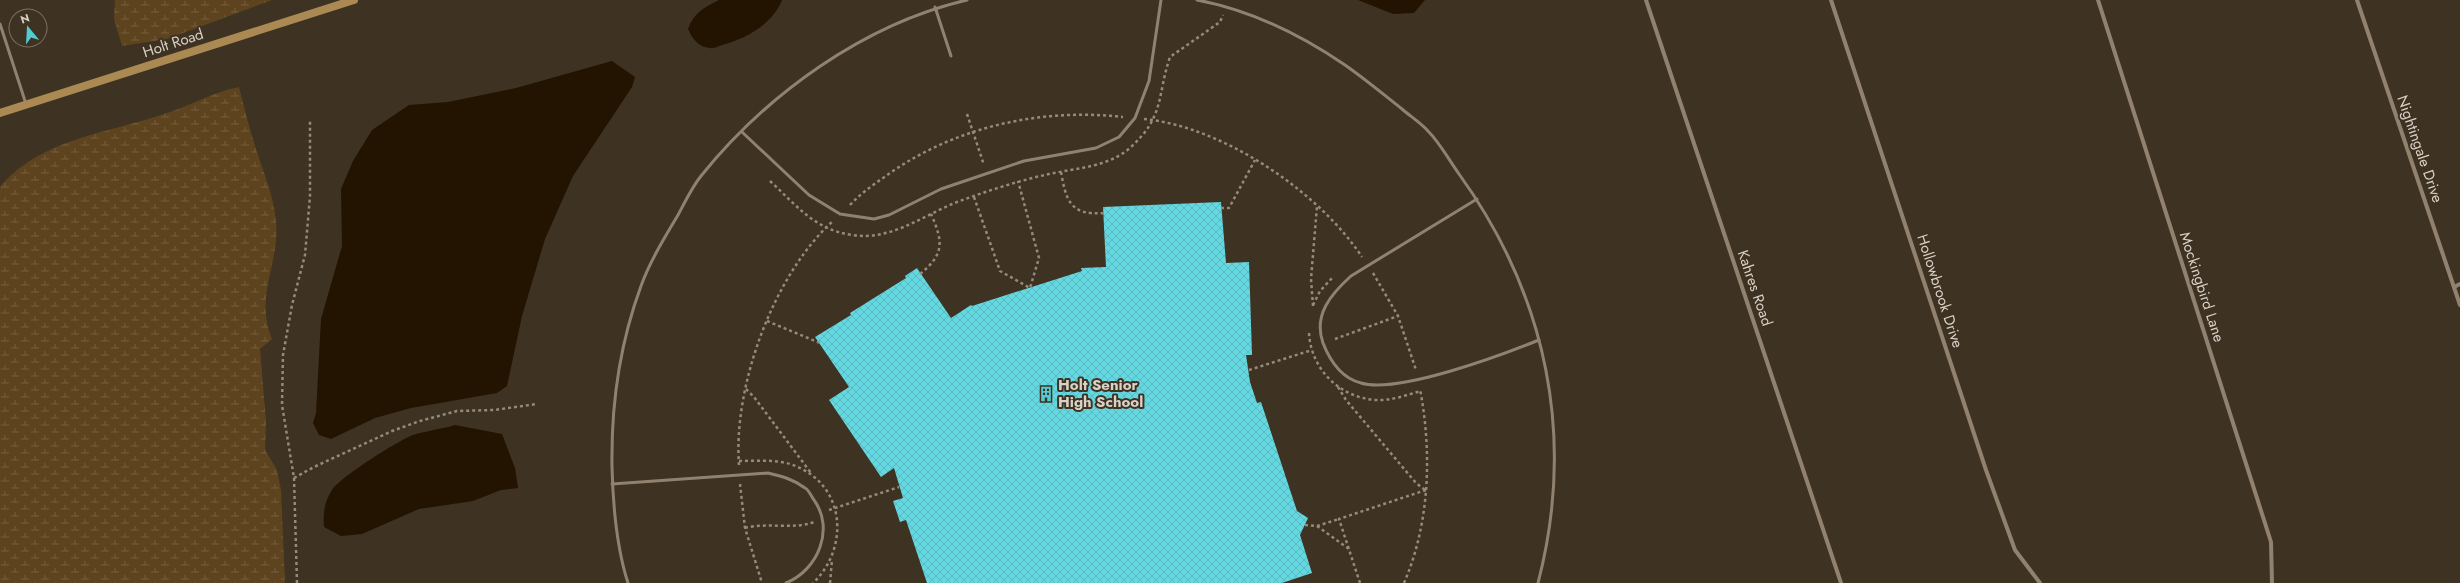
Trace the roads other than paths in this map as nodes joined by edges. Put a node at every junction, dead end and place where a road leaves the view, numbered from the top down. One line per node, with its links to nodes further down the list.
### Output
1 (354, 0): 12 (main road, Holt Road)
2 (967, 0): 9 (lane)
3 (1161, 0): 14 (lane)
4 (1197, 0): 15 (lane)
5 (1646, 0): 24 (street, Kahres Road)
6 (1831, 0): 25 (street, Hollowbrook Drive)
7 (2098, 0): 26 (street, Mockingbird Lane)
8 (2357, 0): 17 (street, Nightingale Drive)
9 (935, 8): 11 (lane); 14 (lane)
10 (0, 24): 12 (lane)
11 (951, 56)
12 (26, 104): 13 (main road, Holt Road)
13 (0, 113)
14 (742, 132): 20 (lane)
15 (1477, 199): 19 (lane); 19 (lane)
16 (2460, 284): 17 (street)
17 (2454, 287): 18 (street, Nightingale Drive)
18 (2460, 305)
19 (1539, 340): 23 (lane)
20 (612, 484): 21 (lane); 22 (lane)
21 (628, 583)
22 (786, 583)
23 (1538, 583)
24 (1841, 583)
25 (2040, 583)
26 (2272, 583)

